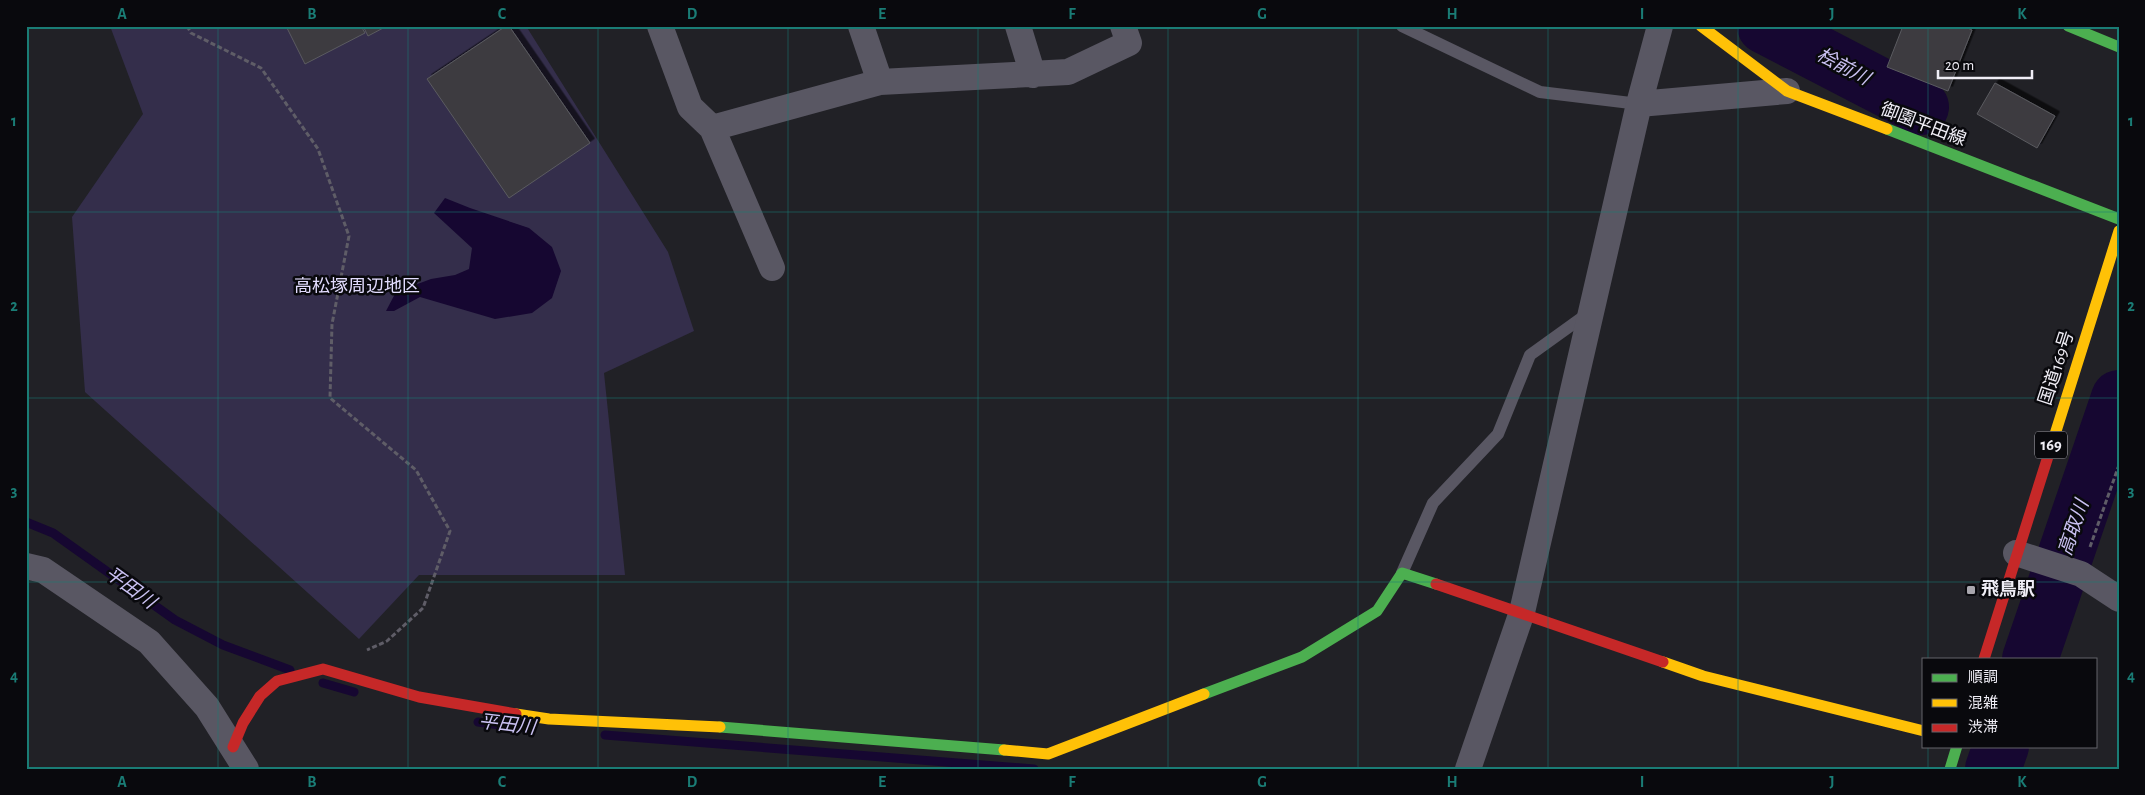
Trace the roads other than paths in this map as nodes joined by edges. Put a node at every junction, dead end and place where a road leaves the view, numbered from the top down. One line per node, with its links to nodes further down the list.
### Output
1 (660, 26): 14 (street)
2 (862, 26): 11 (street)
3 (1018, 26): 10 (street)
4 (1123, 26): 10 (street)
5 (1402, 26): 13 (lane)
6 (1660, 26): 13 (street)
7 (1701, 26): 12 (main road, 御園平田線)
8 (2068, 26): 9 (main road)
9 (2119, 47)
10 (1033, 75): 11 (street)
11 (880, 82): 14 (street)
12 (1787, 91): 13 (street); 15 (main road, 御園平田線)
13 (1639, 104): 18 (street)
14 (712, 128): 17 (street)
15 (2119, 219)
16 (2119, 231): 19 (main road, 国道169号 / 169)
17 (772, 268)
18 (1591, 311): 21 (lane); 23 (street)
19 (2016, 553): 22 (street); 24 (main road, 国道169号 / 169)
20 (26, 566): 27 (street)
21 (1402, 573): 23 (main road); 27 (main road)
22 (2119, 599)
23 (1522, 612): 25 (main road); 28 (street)
24 (1984, 658)
25 (1922, 731)
26 (1956, 748): 29 (main road)
27 (240, 758)
28 (1468, 769)
29 (1950, 769)

